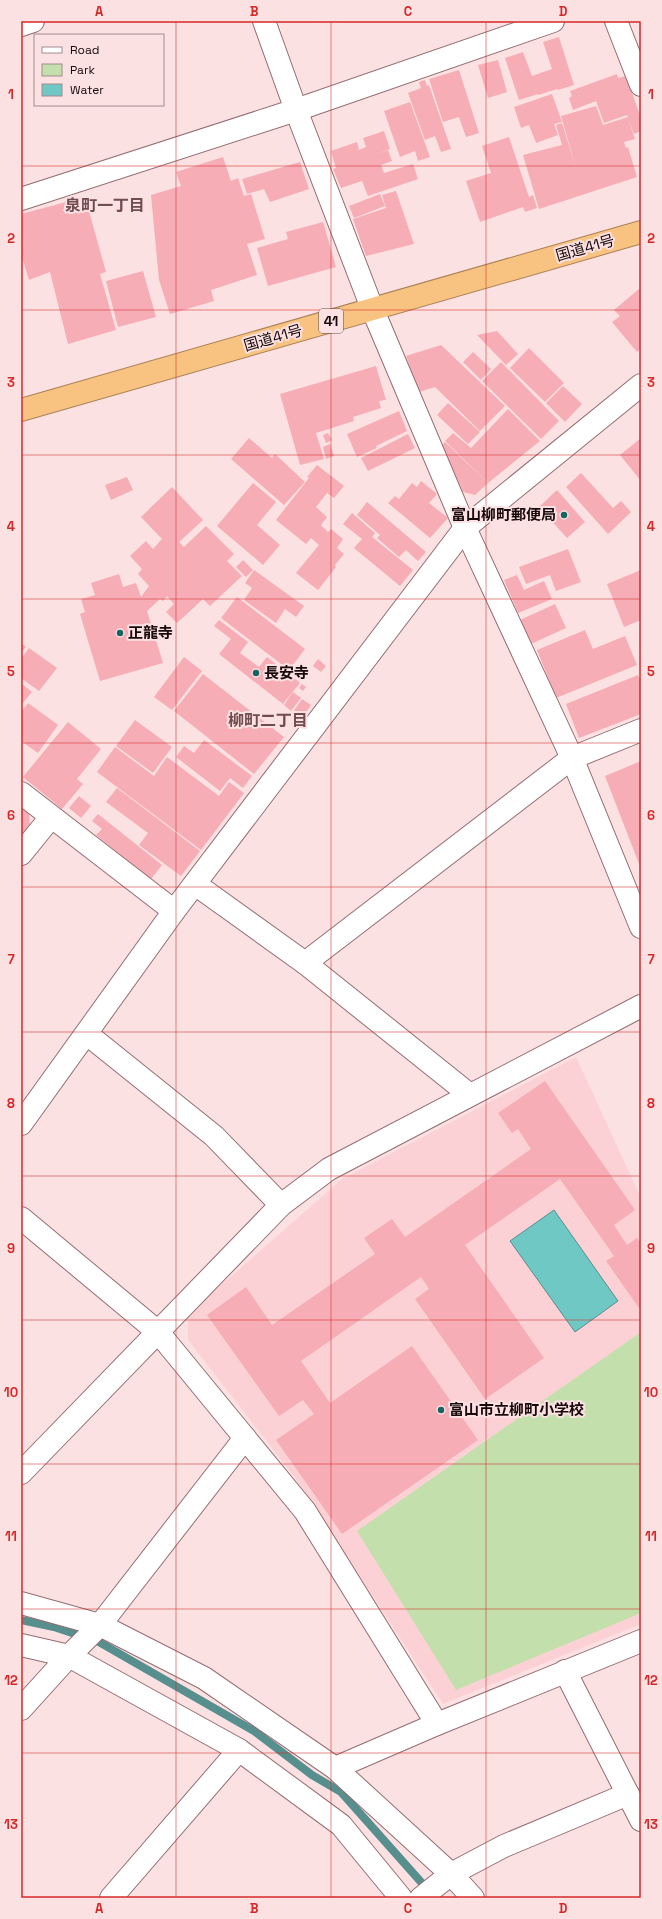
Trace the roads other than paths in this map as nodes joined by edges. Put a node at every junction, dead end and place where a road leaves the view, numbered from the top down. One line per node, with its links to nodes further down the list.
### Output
1 (32, 21): 5 (street)
2 (264, 21): 7 (street)
3 (553, 21): 7 (street)
4 (616, 21): 6 (street)
5 (21, 25)
6 (641, 85)
7 (296, 110): 8 (street); 10 (street)
8 (21, 199)
9 (641, 232): 10 (highway, 国道41号 / 41)
10 (372, 308): 12 (highway, 国道41号 / 41); 13 (street)
11 (641, 385): 13 (street)
12 (21, 410)
13 (465, 528): 15 (street); 19 (street)
14 (641, 730): 15 (street)
15 (572, 758): 21 (street); 22 (street)
16 (21, 793): 17 (street)
17 (52, 817): 18 (street); 20 (street)
18 (21, 854)
19 (194, 884): 20 (street); 22 (street)
20 (174, 911): 24 (street)
21 (641, 927)
22 (305, 963): 25 (street)
23 (641, 1006): 25 (street)
24 (87, 1034): 26 (street); 27 (street)
25 (470, 1095): 27 (street)
26 (21, 1124)
27 (281, 1205): 29 (street)
28 (21, 1218): 29 (street)
29 (158, 1332): 30 (street); 31 (street)
30 (246, 1438): 33 (street); 39 (street)
31 (21, 1473)
32 (21, 1603): 33 (street)
33 (100, 1625): 36 (street); 41 (street)
34 (641, 1641): 37 (street)
35 (21, 1645): 36 (street)
36 (69, 1656): 38 (street); 40 (street)
37 (565, 1671): 39 (street); 42 (street)
38 (21, 1708)
39 (436, 1724): 41 (street)
40 (239, 1750): 45 (street); 46 (street)
41 (335, 1768): 44 (street)
42 (634, 1793): 43 (street); 44 (street)
43 (641, 1820)
44 (451, 1874): 47 (street); 48 (street)
45 (111, 1898)
46 (401, 1898)
47 (421, 1898)
48 (473, 1898)

